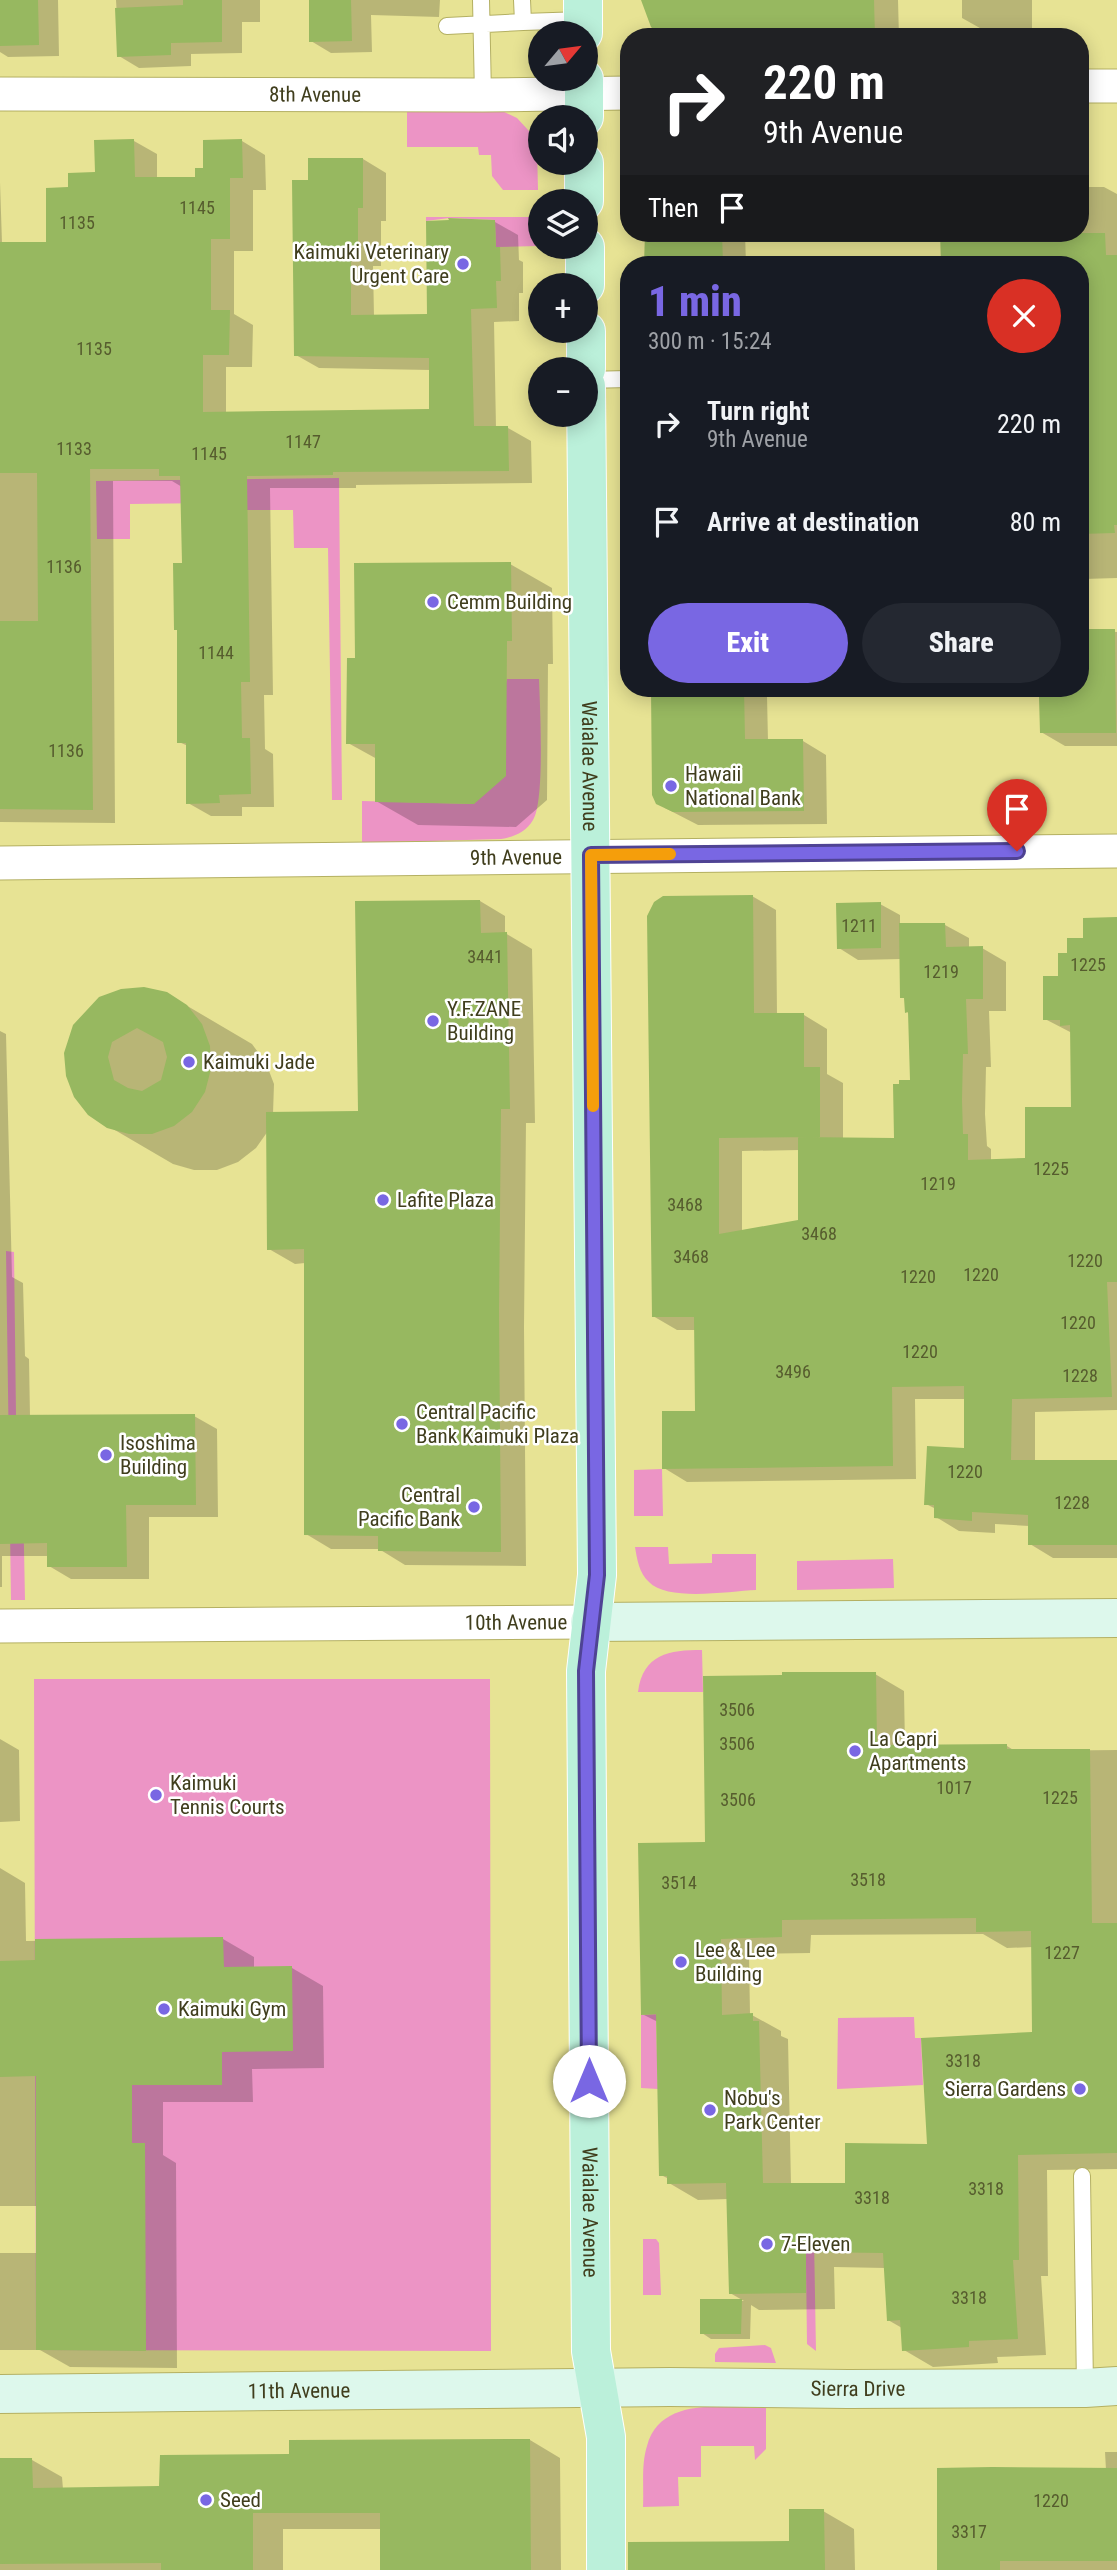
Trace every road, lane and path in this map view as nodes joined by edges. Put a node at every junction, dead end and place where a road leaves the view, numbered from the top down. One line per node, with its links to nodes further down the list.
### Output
1 (481, 0): 5 (lane)
2 (522, 0): 4 (lane)
3 (583, 18): 4 (lane)
4 (523, 22): 5 (lane)
5 (482, 24): 6 (lane); 11 (lane)
6 (447, 26)
7 (1089, 86): 8 (street)
8 (1117, 86)
9 (0, 94): 11 (street, 8th Avenue)
10 (620, 94): 12 (street, 8th Avenue)
11 (483, 95): 12 (street, 8th Avenue)
12 (584, 96)
13 (620, 379): 14 (lane)
14 (598, 380)
15 (586, 427): 17 (main road, Waialae Avenue)
16 (1117, 850): 17 (street, 9th Avenue)
17 (591, 855): 18 (street, 9th Avenue); 20 (main road, Waialae Avenue)
18 (0, 863)
19 (1117, 1618): 20 (street, 10th Avenue)
20 (590, 1622): 21 (street, 10th Avenue); 23 (main road, Waialae Avenue)
21 (0, 1626)
22 (1082, 2176): 24 (lane)
23 (598, 2387): 24 (street, Sierra Drive); 25 (street, 11th Avenue); 26 (main road, Waialae Avenue)
24 (1101, 2387)
25 (0, 2394)
26 (607, 2570)

